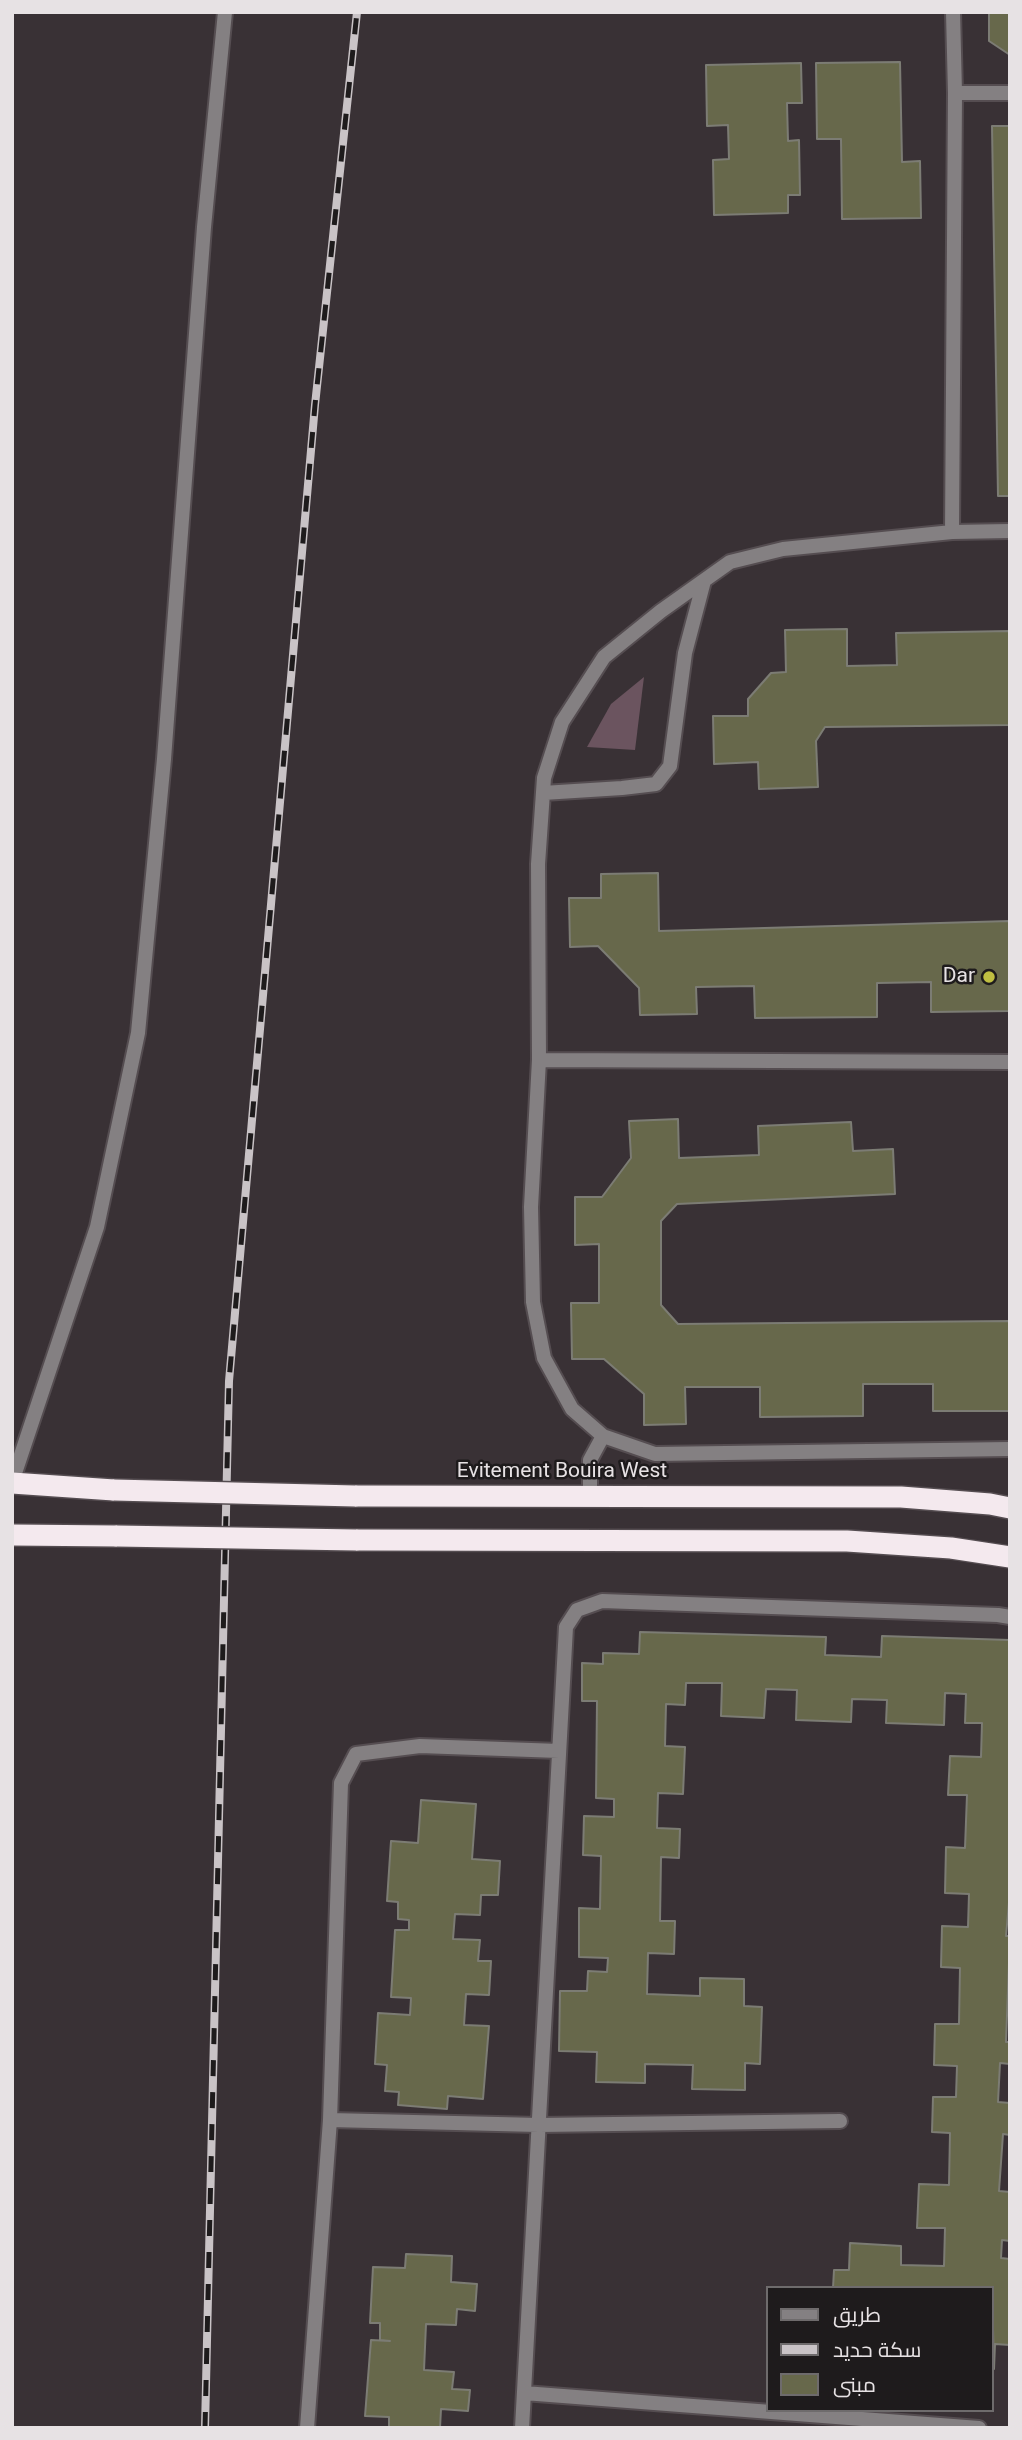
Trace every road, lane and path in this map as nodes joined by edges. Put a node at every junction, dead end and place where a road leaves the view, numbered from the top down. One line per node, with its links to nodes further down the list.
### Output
1 (225, 12): 13 (street)
2 (953, 12): 3 (street)
3 (955, 93): 4 (street); 6 (street)
4 (1010, 93)
5 (1010, 531): 6 (street)
6 (952, 532): 7 (street)
7 (704, 581): 8 (street); 8 (street)
8 (543, 793): 9 (street)
9 (539, 1060): 10 (street); 11 (street)
10 (1010, 1062)
11 (603, 1436): 12 (street); 14 (street)
12 (1010, 1449)
13 (12, 1483): 14 (highway, Evitement Bouira West, bridge)
14 (590, 1497): 15 (highway, Evitement Bouira West)
15 (1010, 1507)
16 (12, 1535): 17 (highway, bridge)
17 (1010, 1557)
18 (1010, 1617): 19 (street)
19 (559, 1751): 20 (street); 22 (street)
20 (330, 2120): 22 (street); 26 (street)
21 (840, 2120): 22 (street)
22 (539, 2125): 23 (street)
23 (524, 2393): 24 (street); 27 (street)
24 (766, 2412)
25 (771, 2412): 28 (street)
26 (307, 2428)
27 (522, 2428)
28 (979, 2428)

